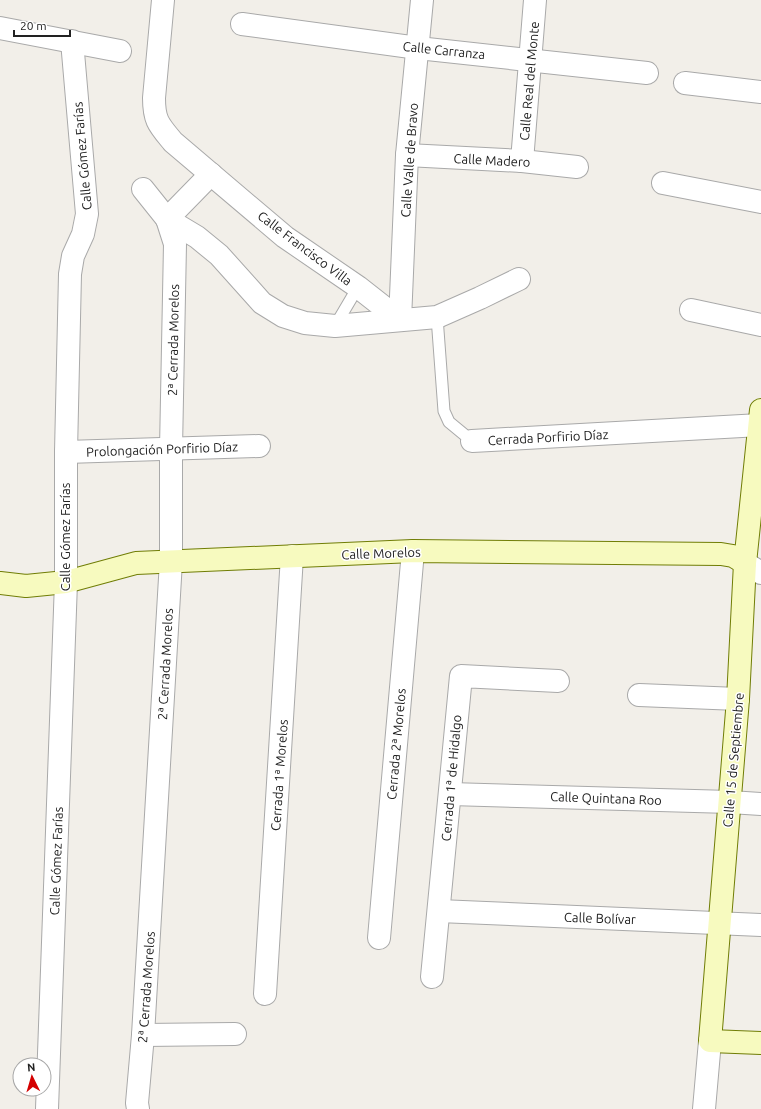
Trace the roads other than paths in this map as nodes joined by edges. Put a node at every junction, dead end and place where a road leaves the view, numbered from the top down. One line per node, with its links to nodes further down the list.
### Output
1 (163, 0): 16 (street, Calle Francisco Villa)
2 (422, 0): 7 (street, Calle Valle de Bravo)
3 (535, 0): 9 (street, Calle Real del Monte)
4 (242, 24): 7 (street, Calle Carranza)
5 (0, 28): 6 (street)
6 (72, 41): 8 (street); 32 (street, Calle Gómez Farías)
7 (418, 48): 9 (street, Calle Carranza); 13 (street, Calle Valle de Bravo)
8 (120, 52)
9 (531, 60): 10 (street, Calle Carranza); 14 (street, Calle Real del Monte)
10 (647, 74)
11 (685, 83): 12 (street)
12 (761, 92)
13 (407, 155): 14 (street, Calle Madero); 25 (street, Calle Valle de Bravo)
14 (522, 161): 15 (street, Calle Madero)
15 (577, 167)
16 (211, 174): 20 (street); 22 (street, Calle Francisco Villa)
17 (663, 183): 19 (street)
18 (143, 190): 20 (street)
19 (761, 202)
20 (167, 219): 27 (street); 31 (street, 2ª Cerrada Morelos)
21 (519, 279): 24 (street)
22 (358, 288): 25 (street, Calle Francisco Villa); 27 (lane)
23 (691, 310): 26 (street)
24 (438, 317): 25 (street); 29 (lane, Cerrada Porfirio Díaz)
25 (400, 320): 27 (street)
26 (761, 325)
27 (335, 326)
28 (760, 418): 29 (street, Cerrada Porfirio Díaz); 36 (street, Calle 15 de Septiembre)
29 (472, 441)
30 (259, 446): 31 (street, Prolongación Porfirio Díaz)
31 (171, 449): 32 (street, Prolongación Porfirio Díaz); 35 (street, 2ª Cerrada Morelos)
32 (66, 452): 37 (street, Calle Gómez Farías)
33 (413, 551): 34 (street, Calle Morelos); 36 (street, Calle Morelos); 48 (street, Cerrada 2ª Morelos)
34 (292, 556): 35 (street, Calle Morelos); 50 (street, Cerrada 1ª Morelos)
35 (171, 561): 37 (street, Calle Morelos); 52 (street, 2ª Cerrada Morelos)
36 (753, 568): 41 (street, Calle 15 de Septiembre)
37 (66, 582): 38 (street, Calle Morelos); 55 (street, Calle Gómez Farías)
38 (0, 583)
39 (558, 681): 42 (street, Cerrada 1ª de Hidalgo)
40 (639, 696): 41 (street)
41 (738, 699): 43 (street, Calle 15 de Septiembre)
42 (450, 794): 43 (street, Calle Quintana Roo); 45 (street, Cerrada 1ª de Hidalgo)
43 (730, 802): 44 (street, Calle Quintana Roo); 46 (street, Calle 15 de Septiembre)
44 (761, 804)
45 (439, 911): 46 (street, Calle Bolívar); 49 (street, Cerrada 1ª de Hidalgo)
46 (720, 923): 47 (street, Calle Bolívar); 53 (street, Calle 15 de Septiembre)
47 (761, 925)
48 (379, 938)
49 (432, 977)
50 (265, 994)
51 (235, 1034): 52 (street)
52 (144, 1035): 56 (street, 2ª Cerrada Morelos)
53 (710, 1040): 54 (street); 57 (street, Calle 15 de Septiembre)
54 (761, 1043)
55 (47, 1109)
56 (138, 1109)
57 (704, 1109)

